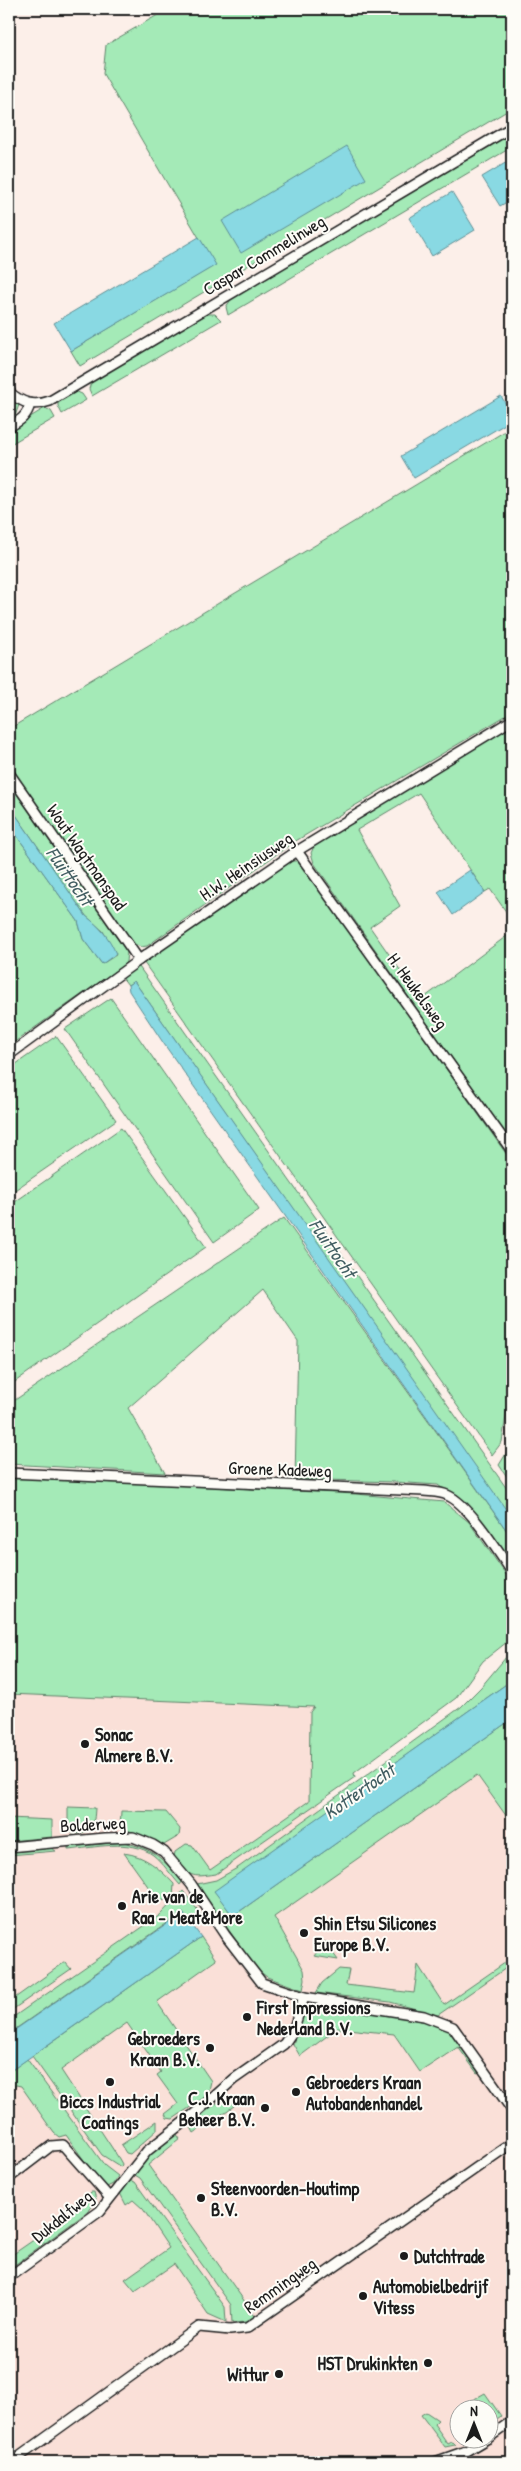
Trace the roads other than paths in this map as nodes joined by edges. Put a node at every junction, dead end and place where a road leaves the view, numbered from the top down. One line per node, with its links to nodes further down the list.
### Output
1 (512, 128): 3 (street, Caspar Commelinweg)
2 (9, 392): 3 (street)
3 (30, 404): 4 (street)
4 (9, 427)
5 (512, 720): 7 (street, H.W. Heinsiusweg)
6 (9, 773): 8 (street, Wout Wagtmanspad)
7 (297, 851): 8 (street, H.W. Heinsiusweg); 10 (street, H. Heukelsweg)
8 (139, 960): 9 (street, H.W. Heinsiusweg)
9 (9, 1055)
10 (512, 1151)
11 (9, 1473): 12 (street, Groene Kadeweg)
12 (512, 1572)
13 (9, 1847): 14 (street, Bolderweg)
14 (304, 1998): 15 (street, Bolderweg); 18 (street, Dukdalfweg)
15 (512, 2110)
16 (512, 2143): 23 (street, Remmingweg)
17 (9, 2178): 18 (street, Dukdalfweg)
18 (109, 2197): 19 (street, Dukdalfweg)
19 (9, 2277)
20 (512, 2421): 21 (street)
21 (498, 2431)
22 (471, 2448): 24 (street)
23 (12, 2462)
24 (435, 2462)

